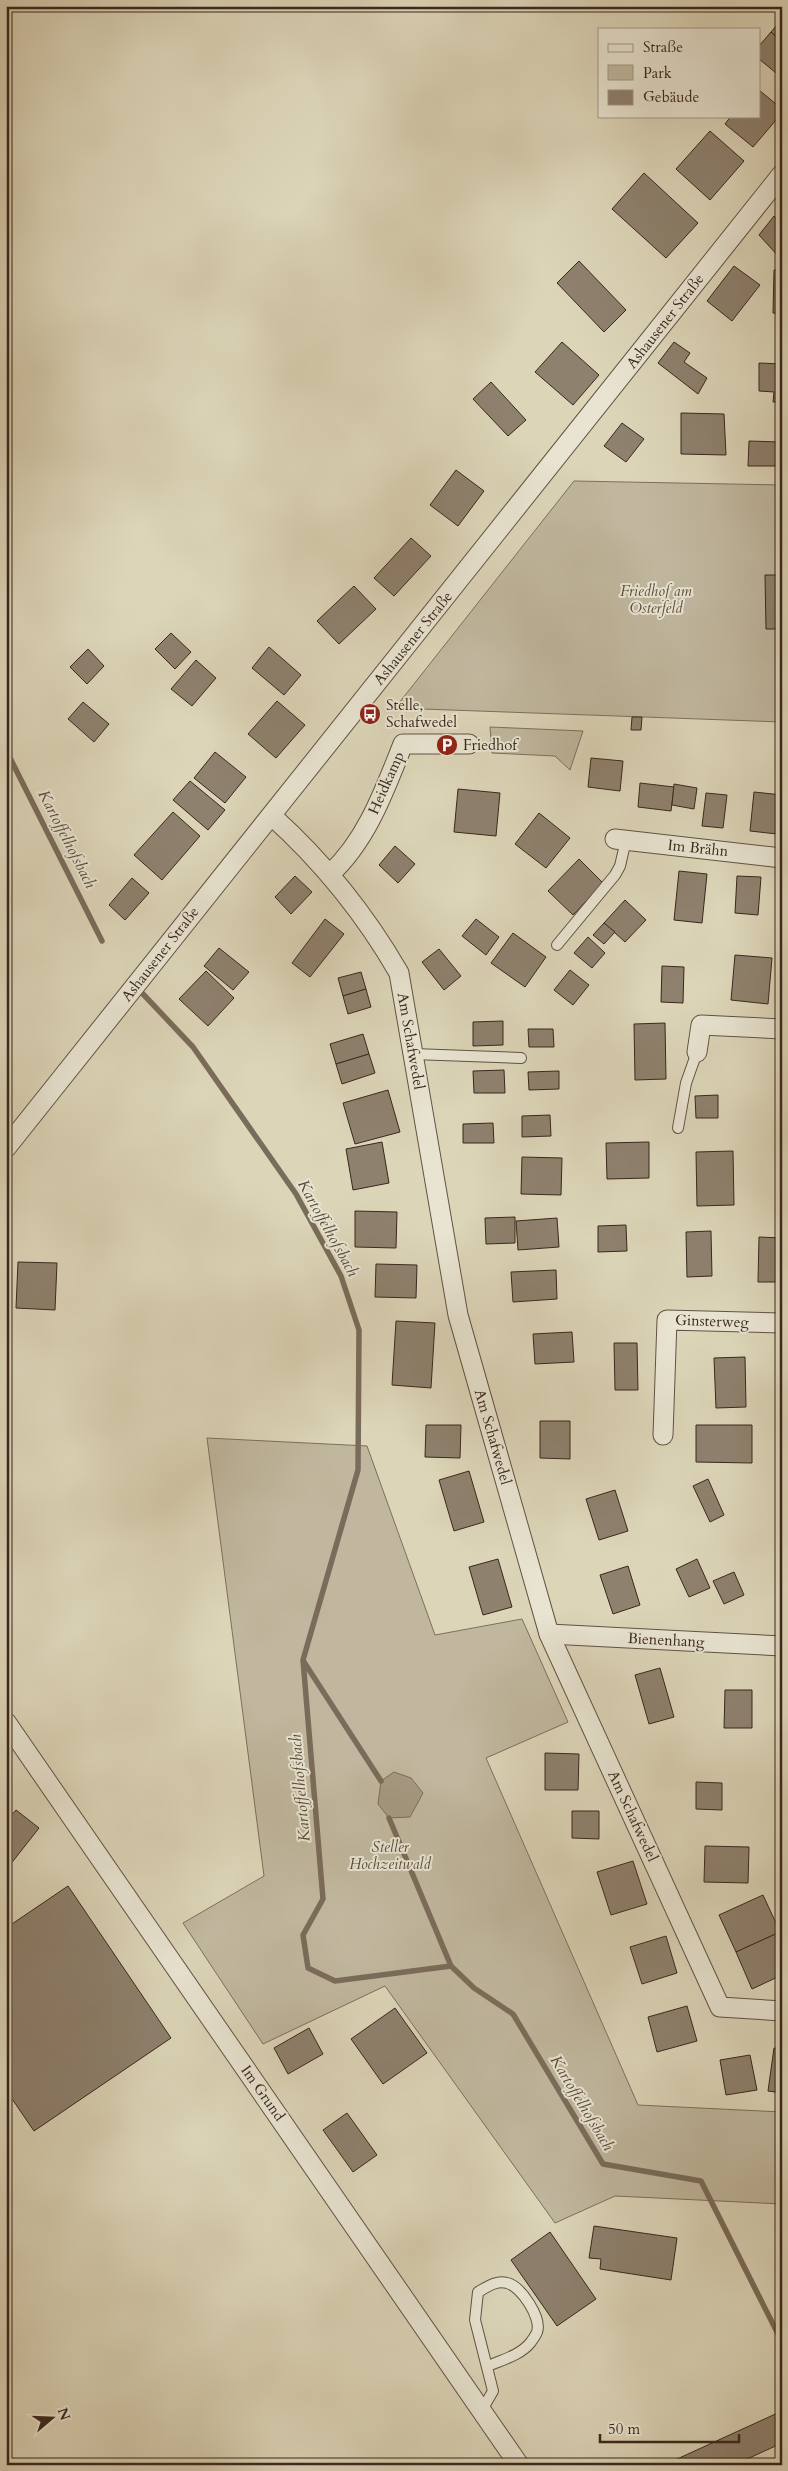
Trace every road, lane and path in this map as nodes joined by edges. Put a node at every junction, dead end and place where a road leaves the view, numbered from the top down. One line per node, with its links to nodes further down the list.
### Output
1 (782, 174): 3 (street, Ashausener Straße)
2 (469, 744): 6 (street, Heidkamp)
3 (272, 816): 6 (street, Am Schafwedel); 13 (street, Ashausener Straße)
4 (621, 840): 5 (street, Im Brähn); 7 (lane)
5 (782, 858)
6 (330, 874): 10 (street, Am Schafwedel)
7 (557, 945)
8 (782, 1029): 9 (street)
9 (697, 1052): 12 (lane)
10 (413, 1054): 11 (lane); 16 (street, Am Schafwedel)
11 (522, 1058)
12 (678, 1128)
13 (6, 1148)
14 (782, 1323): 15 (street, Ginsterweg)
15 (663, 1434)
16 (549, 1634): 17 (street, Bienenhang); 19 (street, Am Schafwedel)
17 (782, 1646)
18 (6, 1722): 21 (street, Im Grund)
19 (782, 2011)
20 (488, 2366): 20 (lane); 21 (lane)
21 (482, 2410): 22 (street, Im Grund)
22 (519, 2465)

